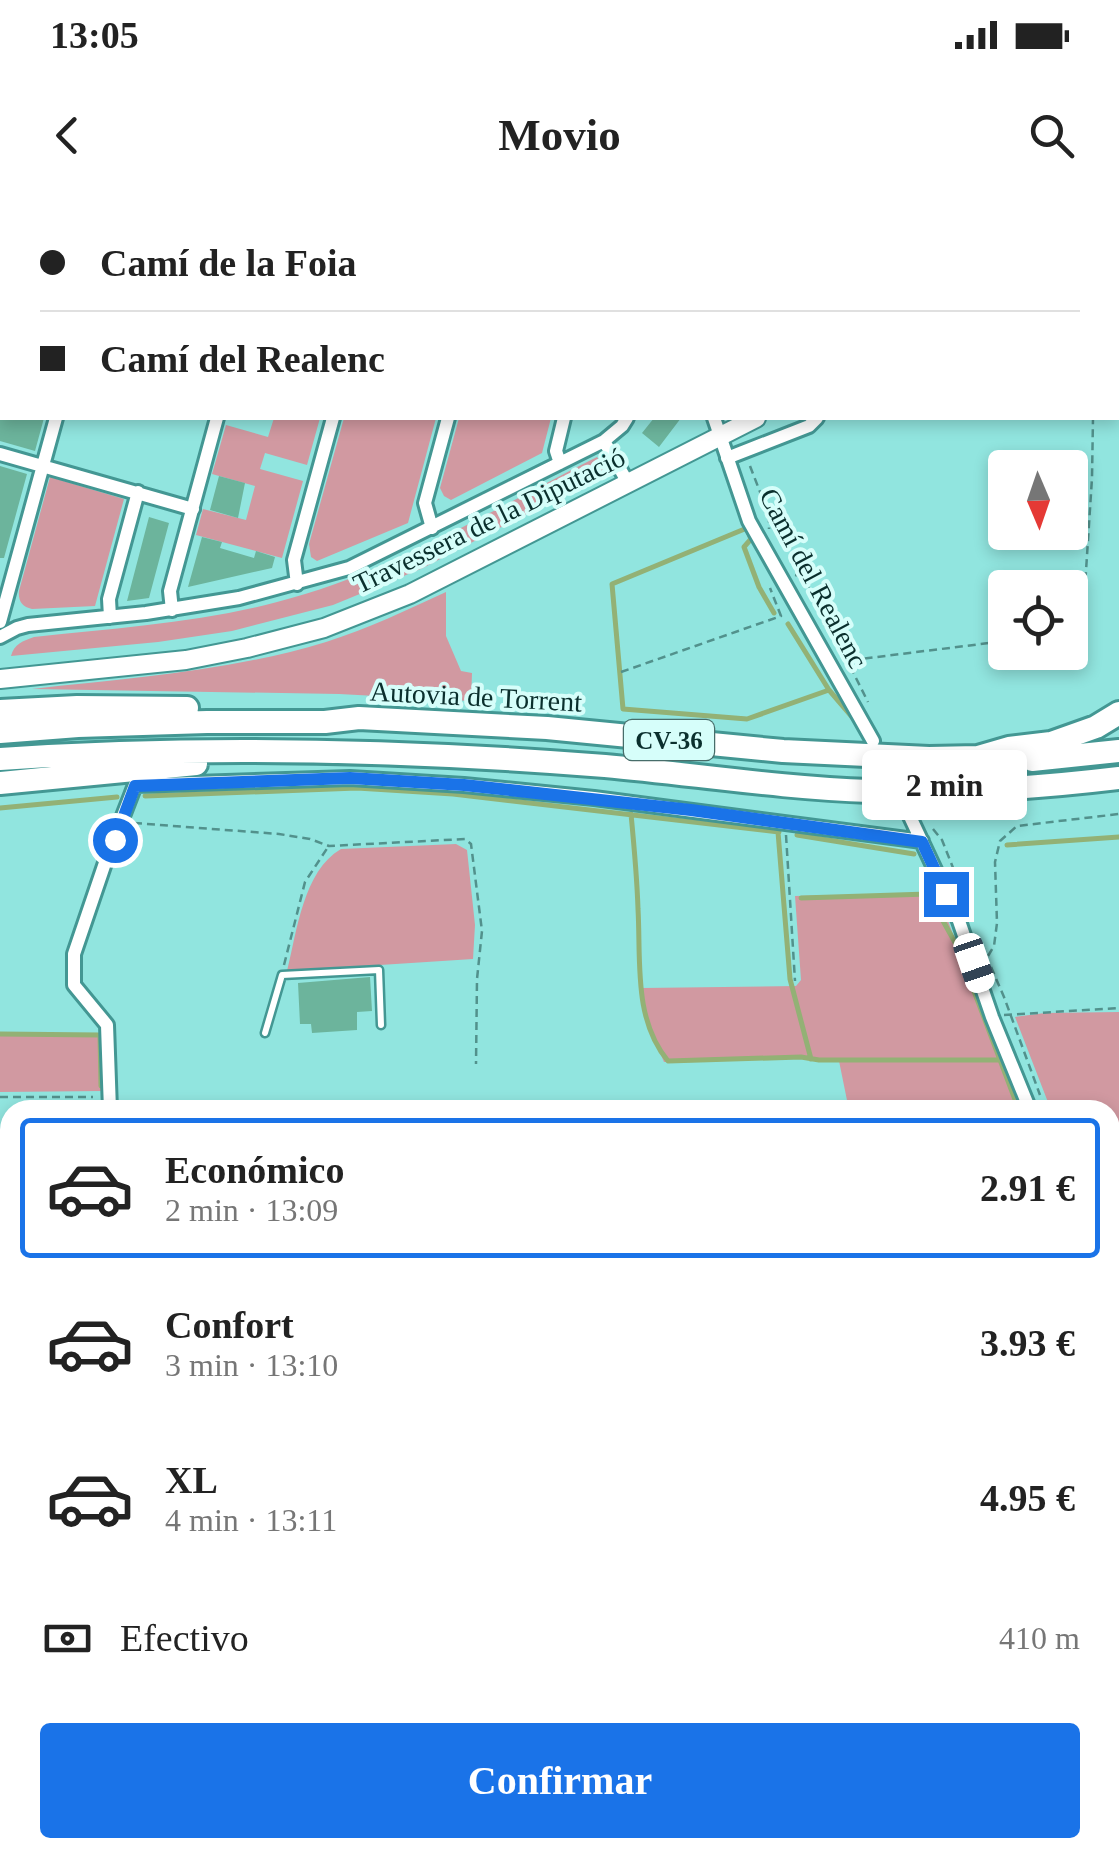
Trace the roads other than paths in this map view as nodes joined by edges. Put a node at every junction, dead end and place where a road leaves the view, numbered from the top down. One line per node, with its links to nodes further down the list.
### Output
1 (55, 420): 14 (street)
2 (217, 420): 17 (street)
3 (332, 420): 19 (street)
4 (447, 420): 18 (street)
5 (564, 420): 13 (street)
6 (626, 420): 10 (street)
7 (746, 420): 9 (street, Travessera de la Diputació)
8 (816, 420): 12 (street)
9 (717, 426): 12 (street, Camí del Realenc); 15 (street, Travessera de la Diputació)
10 (604, 441): 13 (street); 15 (street)
11 (0, 454): 14 (street)
12 (727, 458): 31 (street, Camí del Realenc)
13 (560, 463): 18 (street)
14 (42, 465): 16 (street); 20 (street)
15 (628, 483): 26 (street, Travessera de la Diputació)
16 (138, 492): 17 (street); 22 (street)
17 (193, 508): 21 (street)
18 (432, 528): 19 (street)
19 (297, 584): 21 (street)
20 (6, 598): 23 (street); 24 (street)
21 (172, 610): 22 (street)
22 (110, 618): 24 (street)
23 (0, 622)
24 (28, 625): 25 (street)
25 (0, 636)
26 (0, 680)
27 (0, 711): 29 (highway)
28 (1119, 713): 34 (highway, Autovia de Torrent / CV-36)
29 (359, 718): 30 (highway, Autovia de Torrent / CV-36); 34 (highway, Autovia de Torrent / CV-36)
30 (0, 732)
31 (873, 741)
32 (1119, 750): 34 (highway)
33 (344, 751): 35 (highway, CV-36); 36 (highway, CV-36); 37 (highway)
34 (978, 757)
35 (0, 759)
36 (1119, 778)
37 (0, 783)
38 (906, 808): 39 (street)
39 (922, 842): 42 (street); 43 (street)
40 (381, 1024): 41 (lane)
41 (265, 1033)
42 (110, 1100)
43 (1026, 1100)

